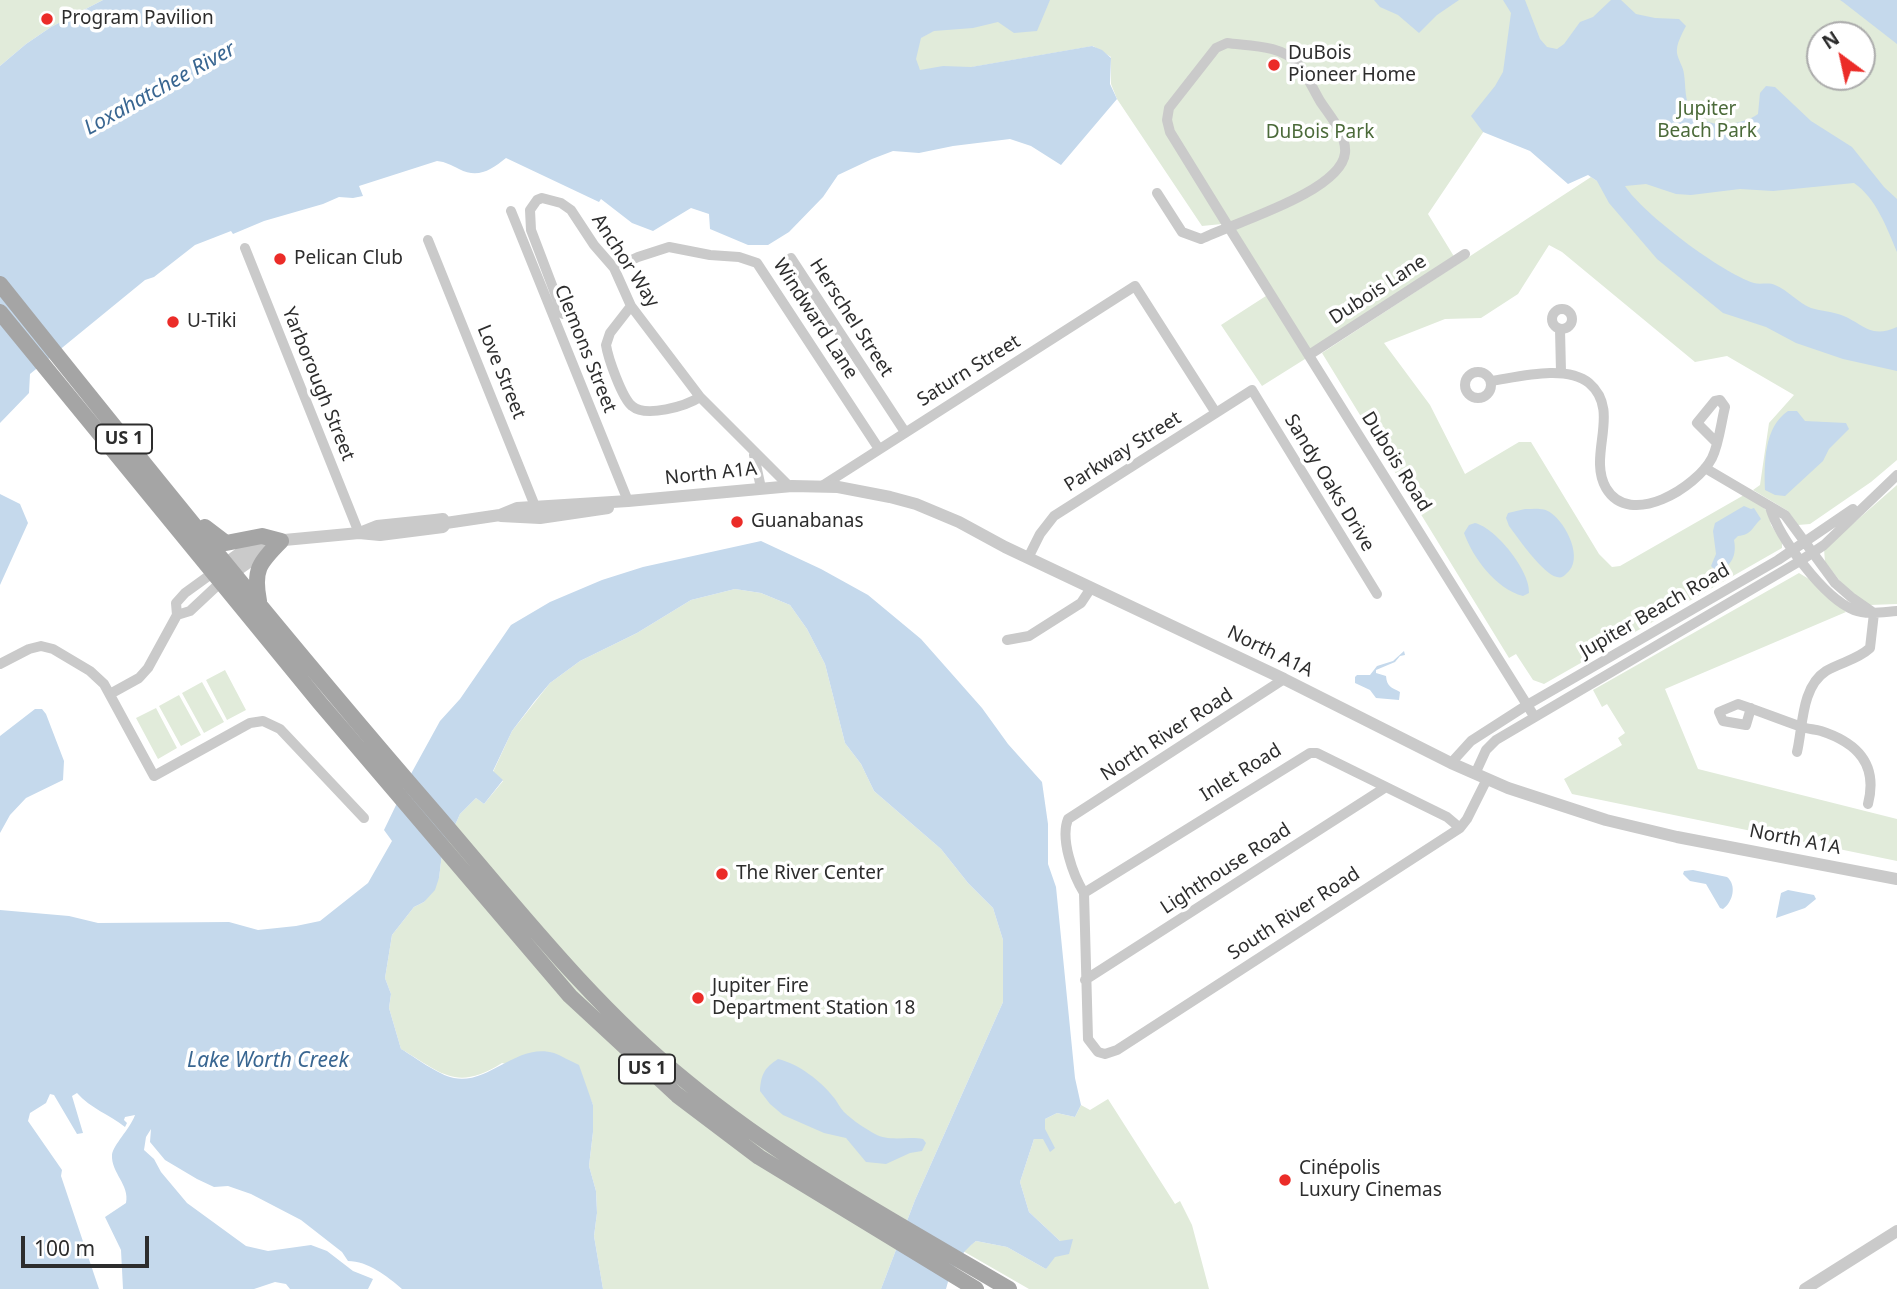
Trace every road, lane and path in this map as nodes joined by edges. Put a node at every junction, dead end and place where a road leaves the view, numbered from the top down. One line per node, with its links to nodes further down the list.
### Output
1 (1157, 193): 3 (street)
2 (511, 211): 31 (street, Clemons Street)
3 (1228, 226): 3 (street, Dubois Road); 14 (street, Dubois Road)
4 (428, 240): 34 (street, Love Street)
5 (245, 248): 35 (street, Yarborough Street)
6 (1465, 254): 14 (street, Dubois Lane)
7 (791, 258): 21 (street, Herschel Street)
8 (614, 268): 10 (street, Anchor Way); 12 (street, Anchor Way); 23 (street, Windward Lane)
9 (0, 284): 16 (main road, US 1)
10 (631, 306): 19 (street, Anchor Way); 19 (street)
11 (0, 312): 16 (main road, US 1)
12 (562, 313)
13 (1560, 329): 15 (street)
14 (1309, 355): 53 (street, Dubois Road)
15 (1561, 372): 17 (street); 25 (street)
16 (62, 375): 33 (main road, US 1); 42 (main road, US 1)
17 (1491, 381)
18 (1252, 390): 20 (street, Parkway Street); 44 (street, Sandy Oaks Drive)
19 (700, 397): 24 (street, Anchor Way)
20 (1216, 413): 21 (street, Saturn Street); 40 (street, Parkway Street)
21 (905, 432): 23 (street, Saturn Street)
22 (1716, 442): 25 (street)
23 (879, 449): 28 (street, Saturn Street)
24 (752, 451): 27 (street, Anchor Way); 29 (street, Anchor Way)
25 (1705, 468): 32 (street)
26 (1897, 475): 30 (street, Jupiter Beach Road)
27 (789, 486): 28 (street, North A1A); 29 (street, North A1A)
28 (821, 486): 40 (street, North A1A)
29 (761, 488): 31 (street, North A1A)
30 (1879, 491): 37 (street, Jupiter Beach Road); 39 (street, Jupiter Beach Road)
31 (628, 501): 34 (street, North A1A)
32 (1770, 507): 37 (street); 38 (street)
33 (180, 508): 36 (main road); 42 (main road, US 1)
34 (538, 512): 35 (street, North A1A)
35 (359, 533): 36 (street, North A1A)
36 (281, 541): 42 (street, North A1A); 45 (main road)
37 (1805, 543): 38 (street, Jupiter Beach Road); 39 (street)
38 (1793, 550): 41 (street); 53 (street, Jupiter Beach Road)
39 (1812, 553): 41 (street, Jupiter Beach Road); 47 (street)
40 (1028, 558): 43 (street, North A1A)
41 (1800, 561): 47 (street); 55 (street, Jupiter Beach Road)
42 (224, 572): 45 (main road, US 1); 48 (street); 48 (street); 68 (main road, US 1)
43 (1091, 588): 49 (street); 51 (street, North A1A)
44 (1377, 594)
45 (260, 604): 68 (main road, US 1)
46 (1897, 611): 47 (street)
47 (1874, 613): 56 (street)
48 (177, 614): 52 (street)
49 (1007, 640)
50 (0, 664): 52 (street)
51 (1284, 679): 58 (street, North A1A); 65 (street, North River Road)
52 (110, 694): 62 (street)
53 (1527, 705): 55 (street, Dubois Road); 58 (street, Jupiter Beach Road)
54 (1751, 708): 56 (street)
55 (1534, 716): 59 (street, Jupiter Beach Road)
56 (1800, 727): 57 (street); 61 (street)
57 (1797, 752)
58 (1451, 763): 59 (street, North A1A)
59 (1481, 776): 63 (street, South River Road); 64 (street, North A1A)
60 (1386, 787): 63 (street, Inlet Road); 65 (street, Inlet Road); 66 (street, Lighthouse Road)
61 (1868, 804)
62 (364, 818)
63 (1460, 828): 66 (street, South River Road)
64 (1897, 879)
65 (1084, 893): 66 (street)
66 (1085, 980)
67 (1897, 1231): 71 (street)
68 (963, 1272): 69 (main road, US 1); 70 (main road, US 1)
69 (976, 1289)
70 (1009, 1289)
71 (1805, 1289)

